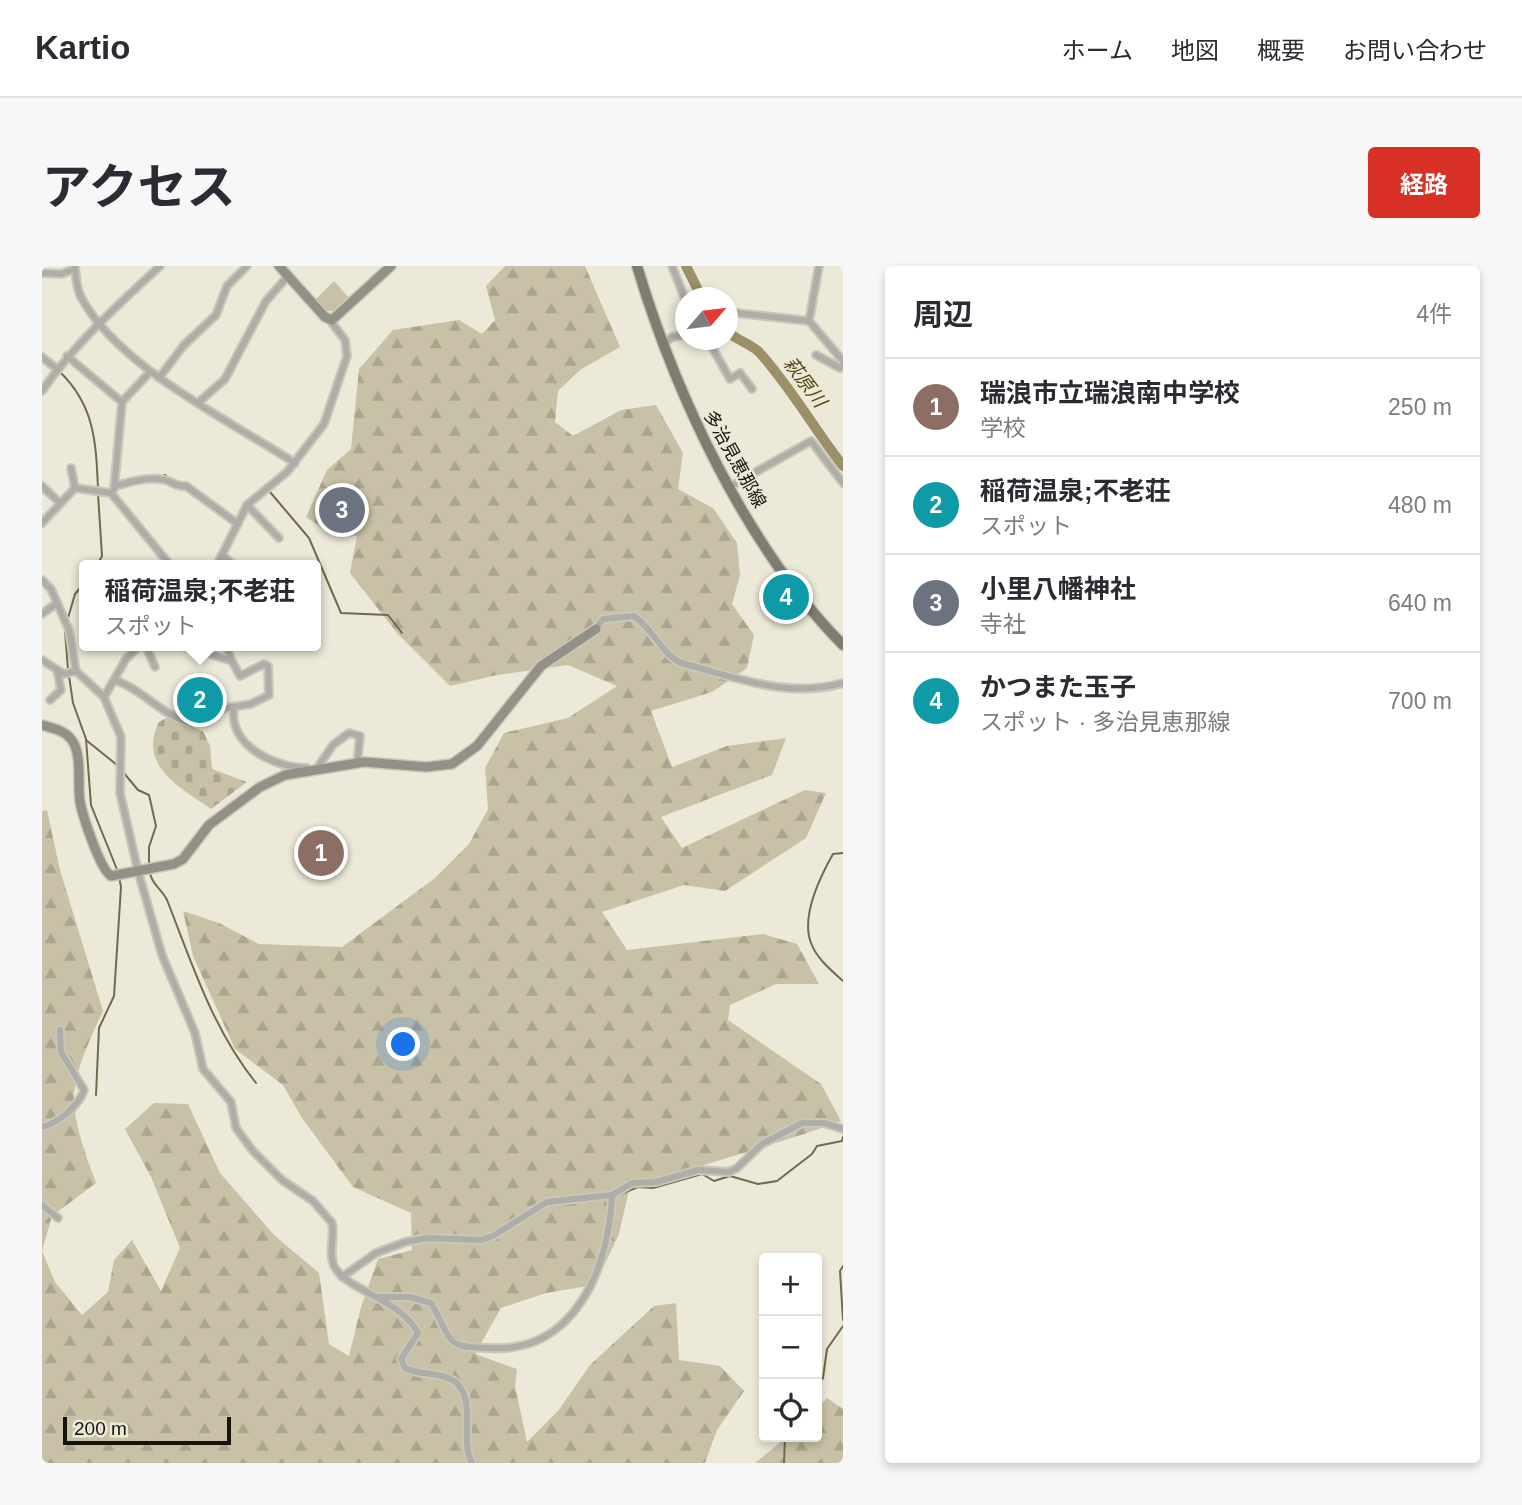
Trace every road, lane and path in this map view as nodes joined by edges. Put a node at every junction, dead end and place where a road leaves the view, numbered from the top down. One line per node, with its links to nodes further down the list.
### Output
1 (160, 266): 15 (street)
2 (247, 266): 25 (street)
3 (279, 266): 10 (street)
4 (391, 266): 13 (street)
5 (637, 266): 17 (main road, 多治見恵那線)
6 (671, 266): 11 (street)
7 (819, 266): 14 (street)
8 (75, 268): 9 (street); 15 (street)
9 (42, 273)
10 (288, 276): 13 (street); 29 (street)
11 (680, 287)
12 (738, 313): 14 (street)
13 (329, 319): 30 (street)
14 (809, 321): 22 (street)
15 (99, 323): 20 (street); 24 (street)
16 (675, 337): 17 (street)
17 (662, 346): 33 (main road, 多治見恵那線)
18 (714, 350): 26 (street)
19 (816, 355): 22 (street)
20 (67, 356): 23 (street); 28 (street)
21 (44, 359): 23 (street)
22 (843, 364)
23 (58, 367): 27 (street)
24 (150, 372): 25 (street); 28 (street)
25 (159, 378): 29 (street)
26 (752, 389)
27 (42, 391)
28 (122, 402): 36 (street)
29 (199, 402): 30 (street)
30 (295, 463): 38 (street)
31 (71, 468): 35 (street)
32 (843, 483): 33 (street)
33 (731, 485): 50 (main road, 多治見恵那線)
34 (42, 486): 37 (street)
35 (75, 488): 36 (street); 37 (street)
36 (113, 490): 40 (street); 43 (street)
37 (60, 503): 39 (street)
38 (247, 505): 40 (street); 41 (street)
39 (42, 523)
40 (238, 524): 42 (street)
41 (279, 538)
42 (222, 555): 44 (street); 45 (street)
43 (166, 560)
44 (220, 560)
45 (228, 560)
46 (42, 580): 47 (street)
47 (57, 603): 48 (street); 58 (street)
48 (42, 614)
49 (596, 629): 61 (street); 66 (street)
50 (843, 645)
51 (135, 651): 60 (street)
52 (148, 651): 57 (street)
53 (200, 651): 56 (street)
54 (228, 651): 56 (street)
55 (42, 660): 59 (street)
56 (232, 661): 64 (street)
57 (155, 667)
58 (76, 671): 59 (street); 62 (street)
59 (60, 672): 63 (street)
60 (114, 680): 62 (street); 64 (street)
61 (843, 683)
62 (104, 697): 68 (street)
63 (50, 701)
64 (234, 708): 67 (street)
65 (42, 725): 68 (street)
66 (357, 764): 67 (street); 67 (street)
67 (314, 771): 68 (street)
68 (138, 871): 75 (street)
69 (61, 1030): 70 (street)
70 (42, 1126)
71 (843, 1129): 72 (street)
72 (612, 1195): 75 (street); 76 (street)
73 (42, 1205): 74 (street)
74 (58, 1219)
75 (342, 1277): 76 (street)
76 (380, 1297): 77 (street)
77 (471, 1463)

